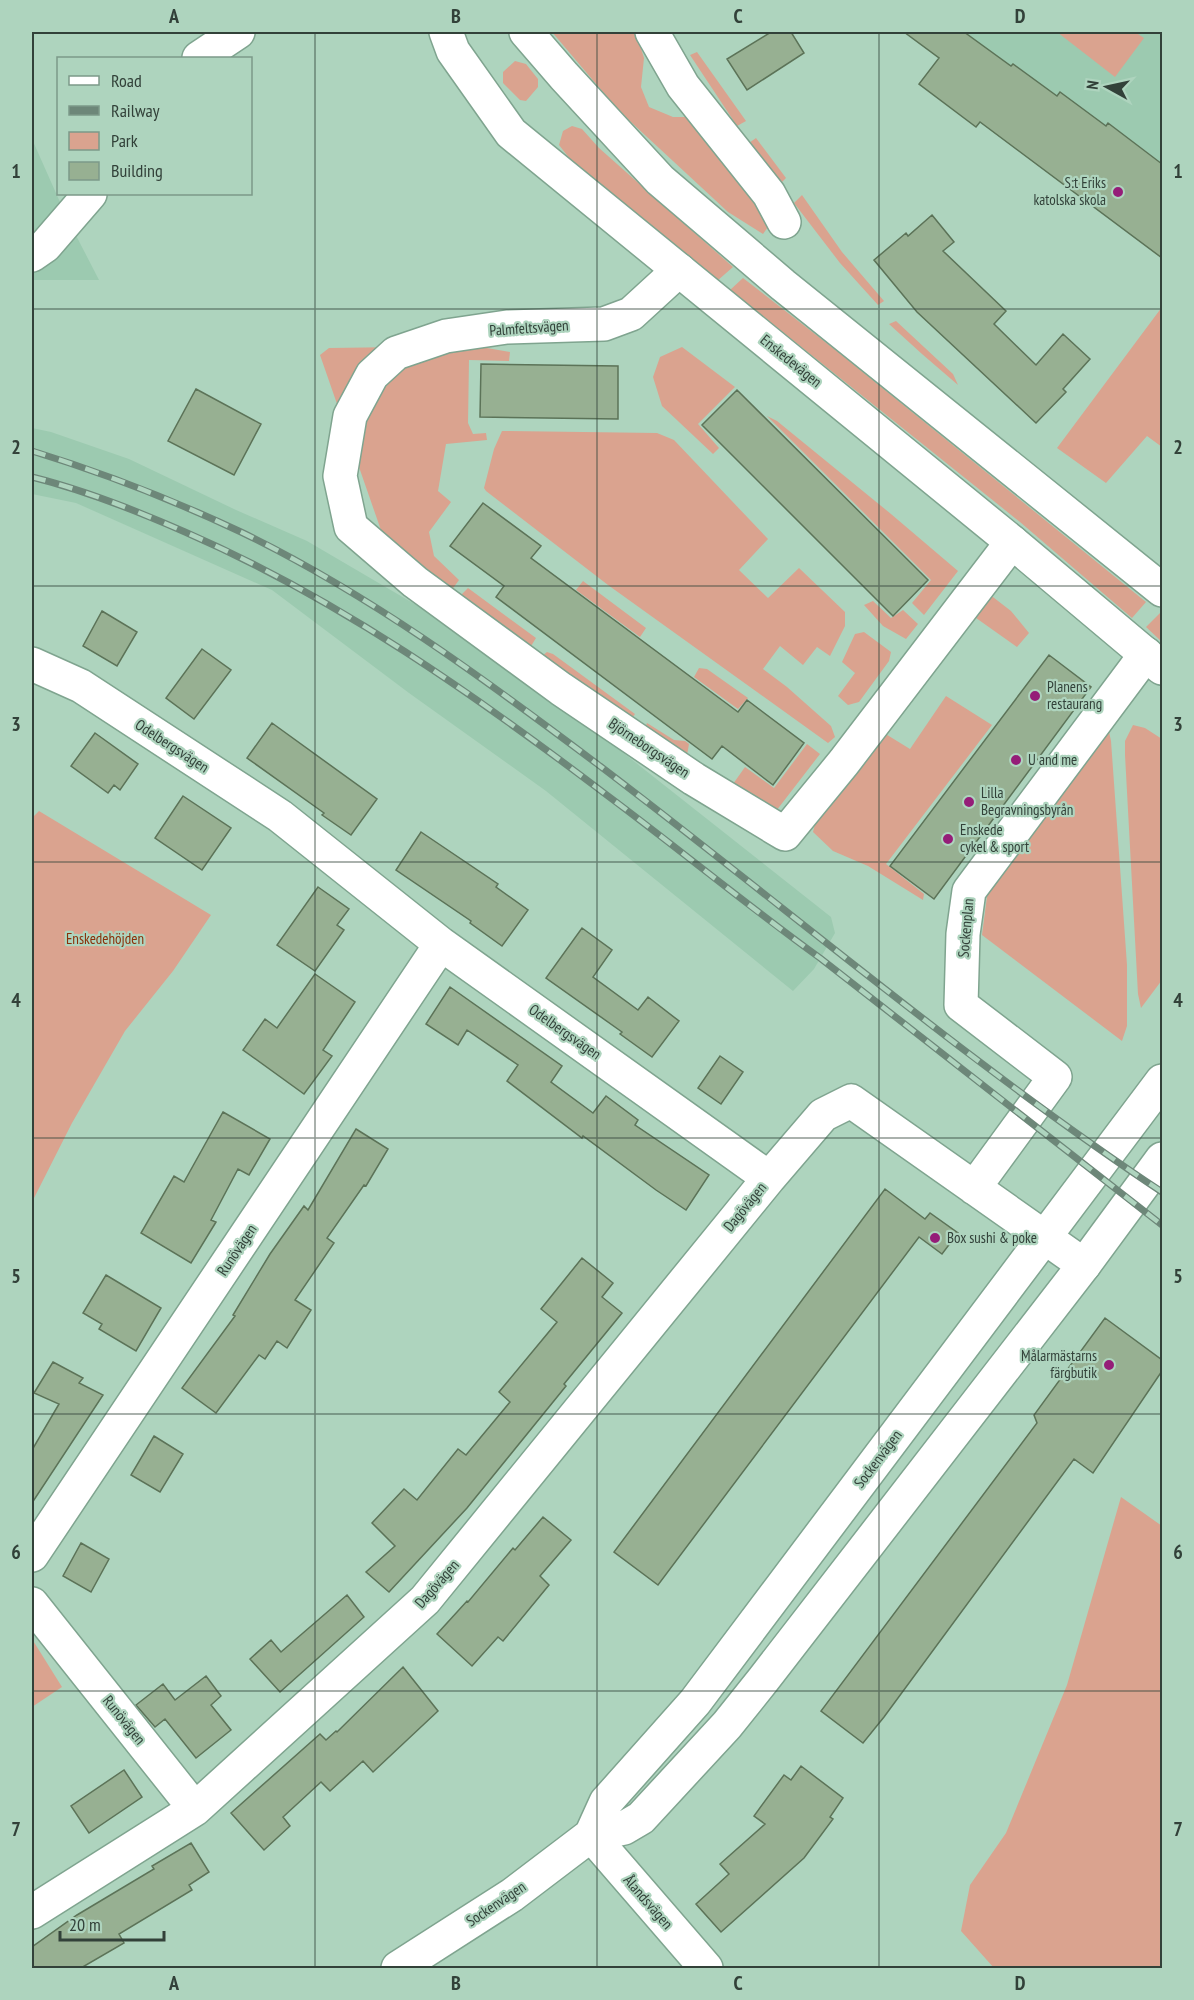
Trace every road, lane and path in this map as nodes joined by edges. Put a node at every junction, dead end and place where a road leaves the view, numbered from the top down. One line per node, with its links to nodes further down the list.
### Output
1 (238, 32): 5 (street)
2 (446, 32): 9 (street, Enskedevägen)
3 (526, 32): 12 (street)
4 (652, 32): 7 (street)
5 (200, 57)
6 (89, 195): 8 (street)
7 (784, 222)
8 (32, 255)
9 (680, 270): 10 (street, Palmfeltsvägen); 11 (street, Enskedevägen)
10 (372, 375): 11 (street, Björneborgsvägen)
11 (1012, 542): 13 (street, Enskedevägen)
12 (1162, 590)
13 (1154, 661): 19 (street, Sockenplan)
14 (32, 664): 15 (street, Odelbergsvägen)
15 (441, 944): 18 (street, Odelbergsvägen); 22 (street, Runövägen)
16 (1162, 1080): 20 (street, Sockenvägen)
17 (1162, 1159): 21 (street, Sockenvägen)
18 (769, 1178): 19 (street); 24 (street, Dagövägen)
19 (974, 1188): 20 (street)
20 (1045, 1238): 21 (street); 25 (street, Sockenvägen)
21 (1084, 1265): 25 (street, Sockenvägen)
22 (32, 1555)
23 (32, 1604): 24 (street, Runövägen)
24 (195, 1809): 26 (street, Dagövägen)
25 (591, 1835): 27 (street, Sockenvägen); 28 (street, Ålandsvägen)
26 (32, 1912)
27 (398, 1968)
28 (706, 1968)

